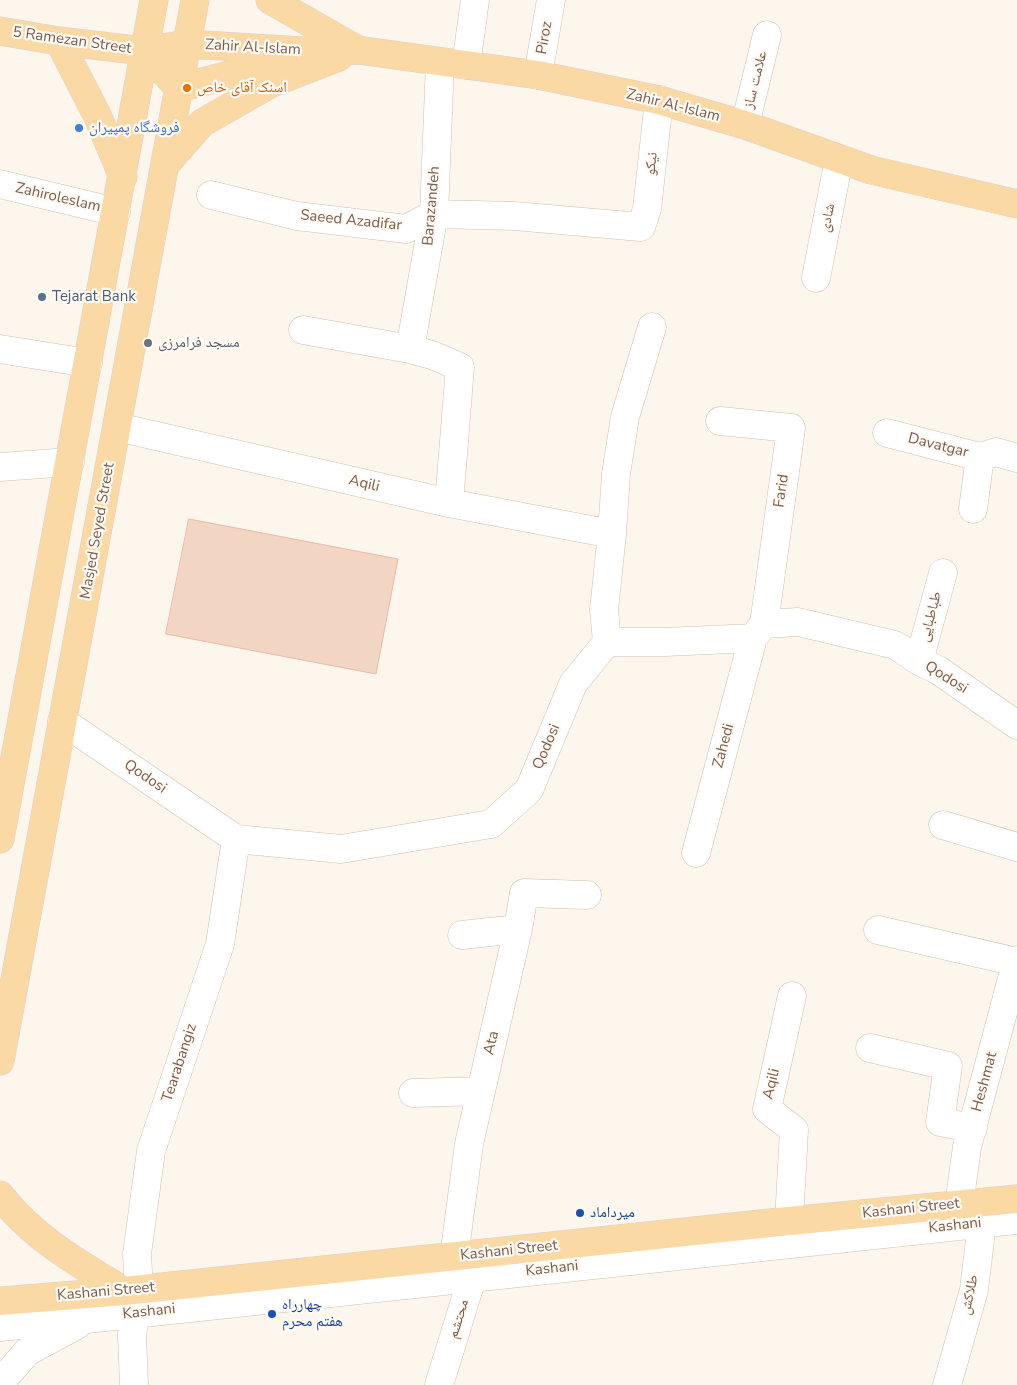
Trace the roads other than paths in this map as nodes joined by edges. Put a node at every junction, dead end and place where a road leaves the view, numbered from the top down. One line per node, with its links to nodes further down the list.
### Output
1 (154, 0): 11 (main road)
2 (195, 0): 9 (main road, Masjed Seyed Street)
3 (270, 0): 10 (main road)
4 (474, 0): 13 (street, Barazandeh)
5 (551, 0): 14 (street, Piroz)
6 (0, 31): 8 (main road, 5 Ramezan Street)
7 (767, 35): 17 (street, علامت ساز)
8 (59, 41): 11 (main road, 5 Ramezan Street); 20 (main road)
9 (187, 44): 11 (main road, 5 Ramezan Street); 12 (main road, Zahir Al-Islam); 15 (main road, Masjed Seyed Street)
10 (358, 50): 12 (main road, Zahir Al-Islam); 13 (main road, Zahir Al-Islam); 19 (main road)
11 (144, 51): 15 (main road); 20 (main road)
12 (319, 52): 15 (main road, Zahir Al-Islam)
13 (453, 63): 14 (main road, Zahir Al-Islam); 25 (street, Barazandeh)
14 (538, 75): 16 (main road, Zahir Al-Islam)
15 (178, 88): 19 (main road, Masjed Seyed Street)
16 (659, 100): 17 (main road, Zahir Al-Islam); 26 (street, نیکو)
17 (745, 125): 18 (main road, Zahir Al-Islam)
18 (840, 159): 23 (main road, Zahir Al-Islam); 27 (street, شادی)
19 (165, 165): 34 (main road, Masjed Seyed Street)
20 (123, 177): 24 (main road)
21 (0, 184): 24 (street, Zahiroleslam)
22 (211, 195): 25 (street, Saeed Azadifar)
23 (1017, 204)
24 (116, 212): 32 (main road)
25 (434, 214): 26 (street, Saeed Azadifar); 30 (street, Barazandeh)
26 (641, 227)
27 (816, 278)
28 (652, 327): 42 (street)
29 (303, 330): 30 (street)
30 (410, 348): 40 (street)
31 (0, 349): 32 (street)
32 (88, 362): 38 (main road)
33 (720, 421): 44 (street, Farid)
34 (117, 427): 40 (street, Aqili); 47 (main road, Masjed Seyed Street)
35 (887, 434): 36 (street, Davatgar)
36 (980, 457): 37 (street, Davatgar); 41 (street)
37 (1017, 458)
38 (70, 462): 39 (street); 50 (main road)
39 (0, 467)
40 (450, 503): 42 (street, Aqili)
41 (972, 509)
42 (612, 534): 45 (street)
43 (943, 573): 46 (street, طباطبایی)
44 (758, 631): 45 (street, Qodosi); 46 (street, Qodosi); 53 (street, Zahedi)
45 (607, 642): 51 (street, Qodosi)
46 (919, 661): 48 (street, Qodosi)
47 (62, 721): 51 (street, Qodosi); 61 (main road, Masjed Seyed Street)
48 (1017, 725)
49 (943, 825): 52 (street)
50 (0, 839)
51 (236, 839): 71 (street, Tearabangiz)
52 (1017, 846)
53 (696, 853)
54 (587, 895): 55 (street, Ata)
55 (518, 929): 57 (street); 62 (street, Ata)
56 (878, 930): 58 (street)
57 (462, 935)
58 (1017, 961): 64 (street, Heshmat)
59 (792, 996): 69 (street, Aqili)
60 (870, 1048): 64 (street)
61 (0, 1061)
62 (481, 1091): 63 (street); 70 (street, Ata)
63 (413, 1093)
64 (973, 1128): 67 (street, Heshmat)
65 (0, 1195): 71 (main road)
66 (1017, 1199): 67 (main road, Kashani Street)
67 (975, 1210): 68 (street, Kashani); 69 (main road, Kashani Street); 70 (street, Kashani); 78 (street, طلاکش)
68 (1017, 1220)
69 (789, 1221): 70 (main road, Kashani Street)
70 (469, 1263): 71 (main road, Kashani Street); 77 (street, محتشم)
71 (132, 1298): 72 (main road, Kashani Street); 73 (street, Kashani); 76 (street, Tearabangiz)
72 (0, 1301)
73 (87, 1319): 74 (street, Kashani); 75 (street, Kashani)
74 (0, 1327)
75 (0, 1382)
76 (134, 1385)
77 (439, 1385)
78 (947, 1385)

